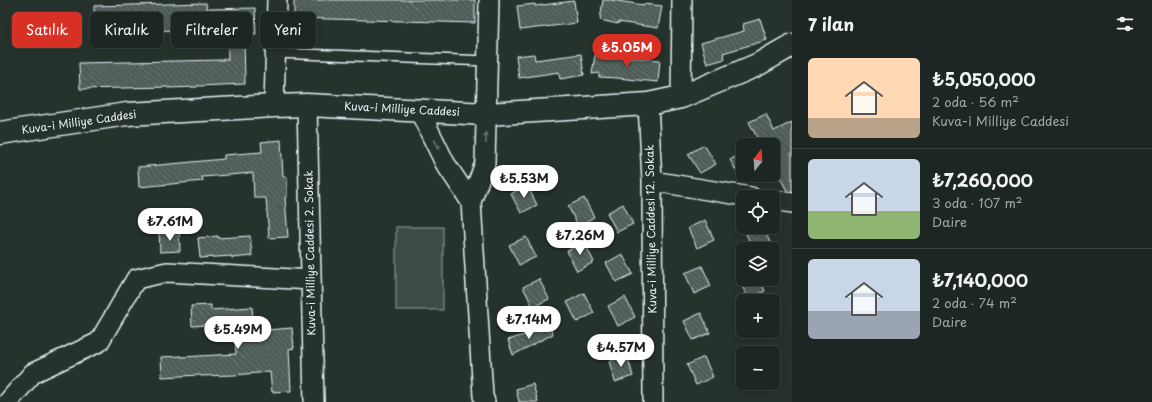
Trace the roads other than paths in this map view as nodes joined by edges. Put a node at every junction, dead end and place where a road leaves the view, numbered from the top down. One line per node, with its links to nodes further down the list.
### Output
1 (277, 0): 5 (street)
2 (489, 0): 6 (street)
3 (682, 0): 7 (street)
4 (792, 45): 7 (main road, Kuva-i Milliye Caddesi)
5 (275, 53): 6 (lane); 10 (street)
6 (488, 61): 12 (street)
7 (681, 97): 8 (main road, Kuva-i Milliye Caddesi)
8 (648, 104): 12 (main road, Kuva-i Milliye Caddesi); 14 (street, Kuva-i Milliye Caddesi 12. Sokak)
9 (307, 105): 10 (main road, Kuva-i Milliye Caddesi); 11 (main road, Kuva-i Milliye Caddesi); 19 (street, Kuva-i Milliye Caddesi 2. Sokak)
10 (274, 106): 13 (main road, Kuva-i Milliye Caddesi)
11 (419, 110): 12 (main road, Kuva-i Milliye Caddesi); 17 (street, one-way to 17)
12 (487, 114): 17 (street, one-way to 12)
13 (0, 133)
14 (652, 181): 15 (street); 23 (street, Kuva-i Milliye Caddesi 12. Sokak)
15 (736, 195)
16 (780, 201): 18 (street)
17 (471, 202): 22 (street)
18 (792, 204)
19 (311, 280): 20 (street); 21 (street, Kuva-i Milliye Caddesi 2. Sokak)
20 (8, 402)
21 (314, 402)
22 (485, 402)
23 (653, 402)

